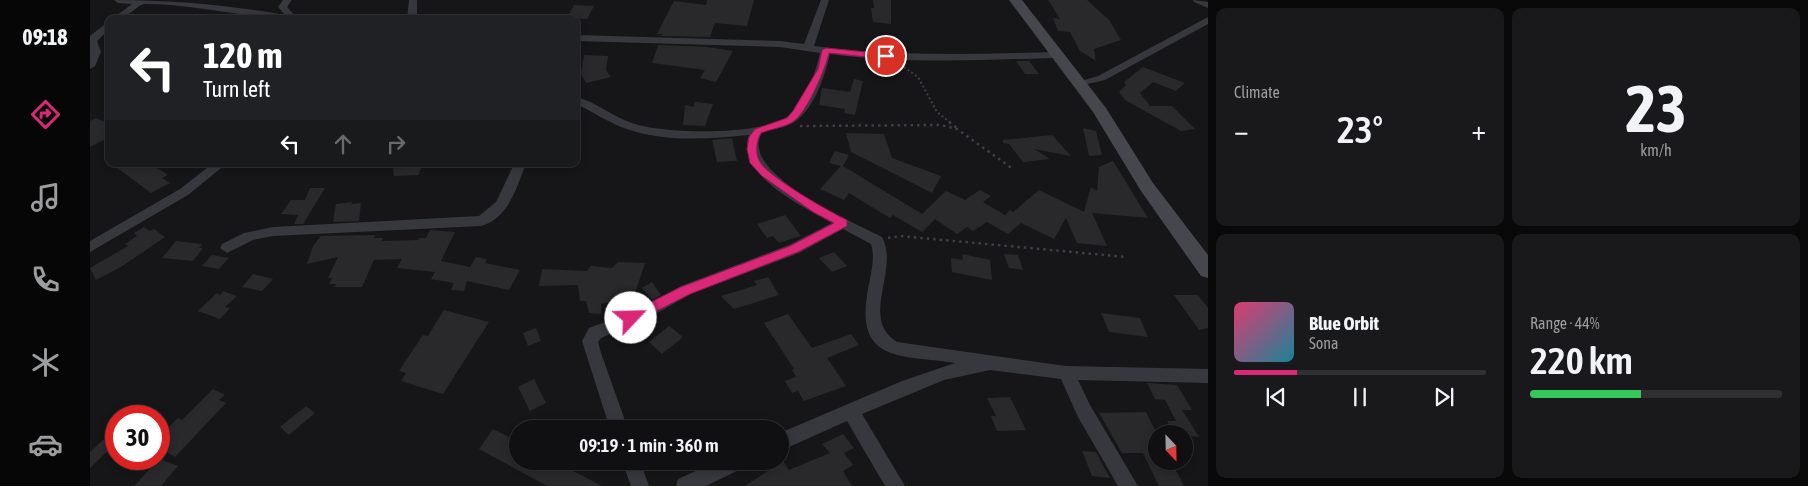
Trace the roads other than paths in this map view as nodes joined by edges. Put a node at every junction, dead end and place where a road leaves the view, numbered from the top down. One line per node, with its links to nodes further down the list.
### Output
1 (118, 0): 7 (street)
2 (288, 0): 12 (street)
3 (413, 0): 13 (street)
4 (825, 0): 18 (street)
5 (1015, 0): 20 (main road)
6 (1197, 0): 9 (street)
7 (140, 2): 8 (street); 10 (street)
8 (223, 4): 11 (street)
9 (1208, 6)
10 (122, 15)
11 (275, 15)
12 (290, 15)
13 (412, 15)
14 (1208, 20): 22 (street)
15 (105, 27): 17 (street)
16 (580, 38): 18 (street)
17 (91, 46): 21 (street)
18 (808, 48): 19 (street)
19 (826, 50): 20 (street); 24 (street)
20 (1057, 55): 22 (main road)
21 (90, 66)
22 (1079, 83): 30 (main road)
23 (580, 102): 24 (street)
24 (758, 131): 27 (street)
25 (216, 167): 28 (street)
26 (519, 167): 29 (street)
27 (843, 223): 31 (street); 35 (street)
28 (90, 247)
29 (227, 248)
30 (1208, 270)
31 (990, 363): 32 (street); 34 (street)
32 (1066, 373): 33 (street); 42 (street)
33 (1208, 376)
34 (851, 411): 36 (street); 41 (street)
35 (616, 420)
36 (789, 438)
37 (634, 470): 39 (street)
38 (720, 470): 40 (street)
39 (640, 486)
40 (685, 486)
41 (896, 486)
42 (1129, 486)

